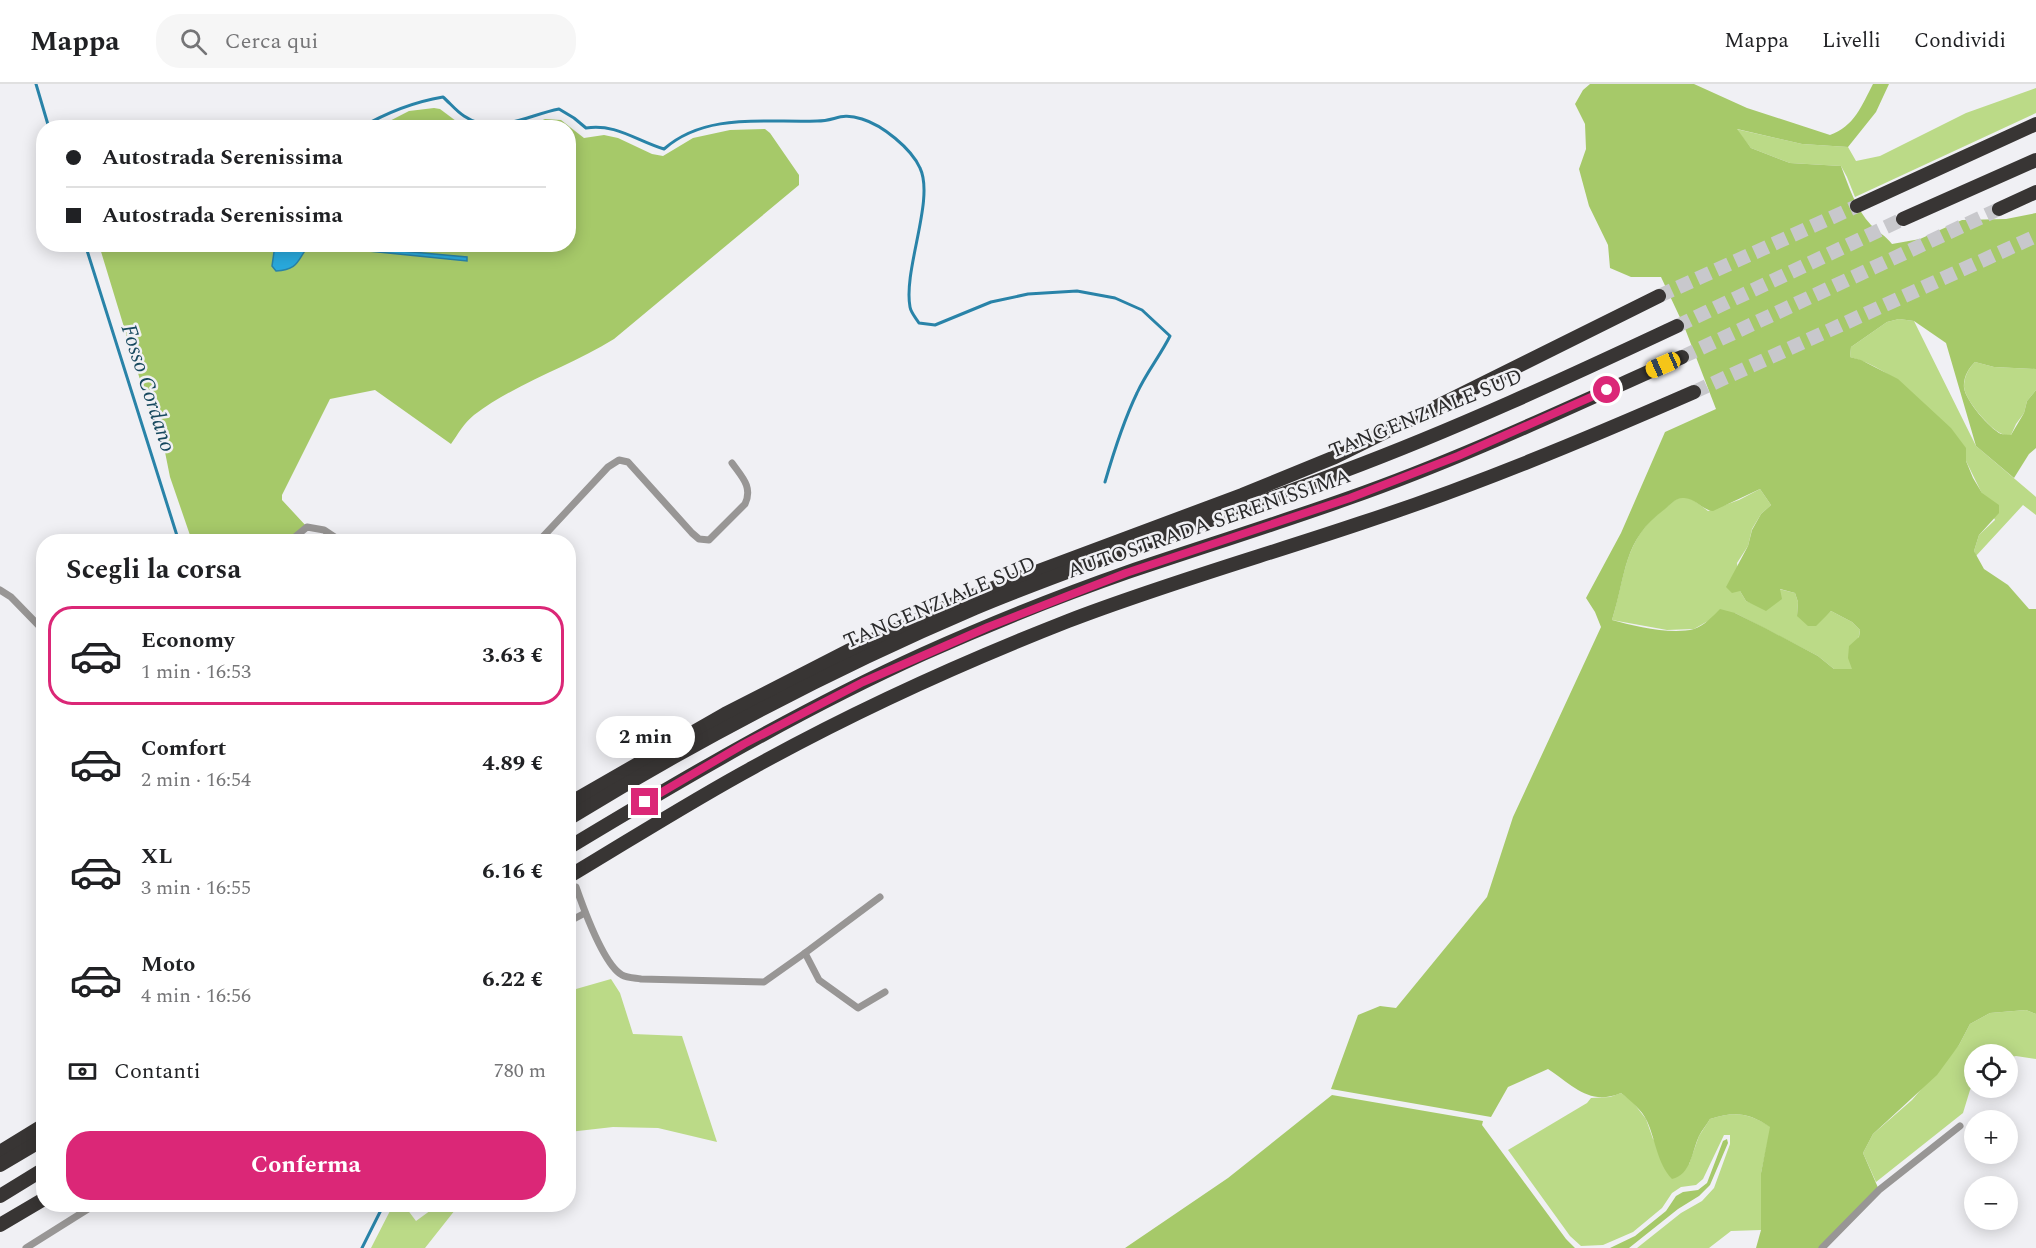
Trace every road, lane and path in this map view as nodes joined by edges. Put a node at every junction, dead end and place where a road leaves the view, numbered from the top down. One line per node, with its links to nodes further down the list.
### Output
1 (2036, 124): 4 (highway)
2 (2036, 160): 6 (highway)
3 (2036, 192): 5 (highway)
4 (1857, 206)
5 (1999, 210)
6 (1903, 219)
7 (1659, 296): 17 (highway, TANGENZIALE SUD)
8 (1677, 326): 18 (highway, TANGENZIALE SUD)
9 (1682, 357): 19 (highway, AUTOSTRADA SERENISSIMA)
10 (1694, 392): 20 (highway)
11 (732, 463): 14 (street)
12 (299, 534): 13 (street)
13 (330, 534)
14 (545, 534)
15 (0, 590): 16 (street)
16 (36, 623)
17 (576, 799)
18 (576, 814)
19 (576, 843)
20 (576, 879)
21 (576, 892): 23 (street)
22 (880, 897): 25 (street)
23 (585, 913): 24 (street); 25 (street)
24 (576, 918)
25 (806, 953): 26 (street)
26 (885, 992)
27 (1960, 1126): 38 (street)
28 (36, 1130): 30 (highway)
29 (36, 1144): 31 (highway)
30 (0, 1152)
31 (0, 1165)
32 (36, 1174): 33 (highway)
33 (0, 1196)
34 (36, 1204): 36 (highway)
35 (83, 1212): 37 (street)
36 (0, 1225)
37 (26, 1248)
38 (1822, 1248)

